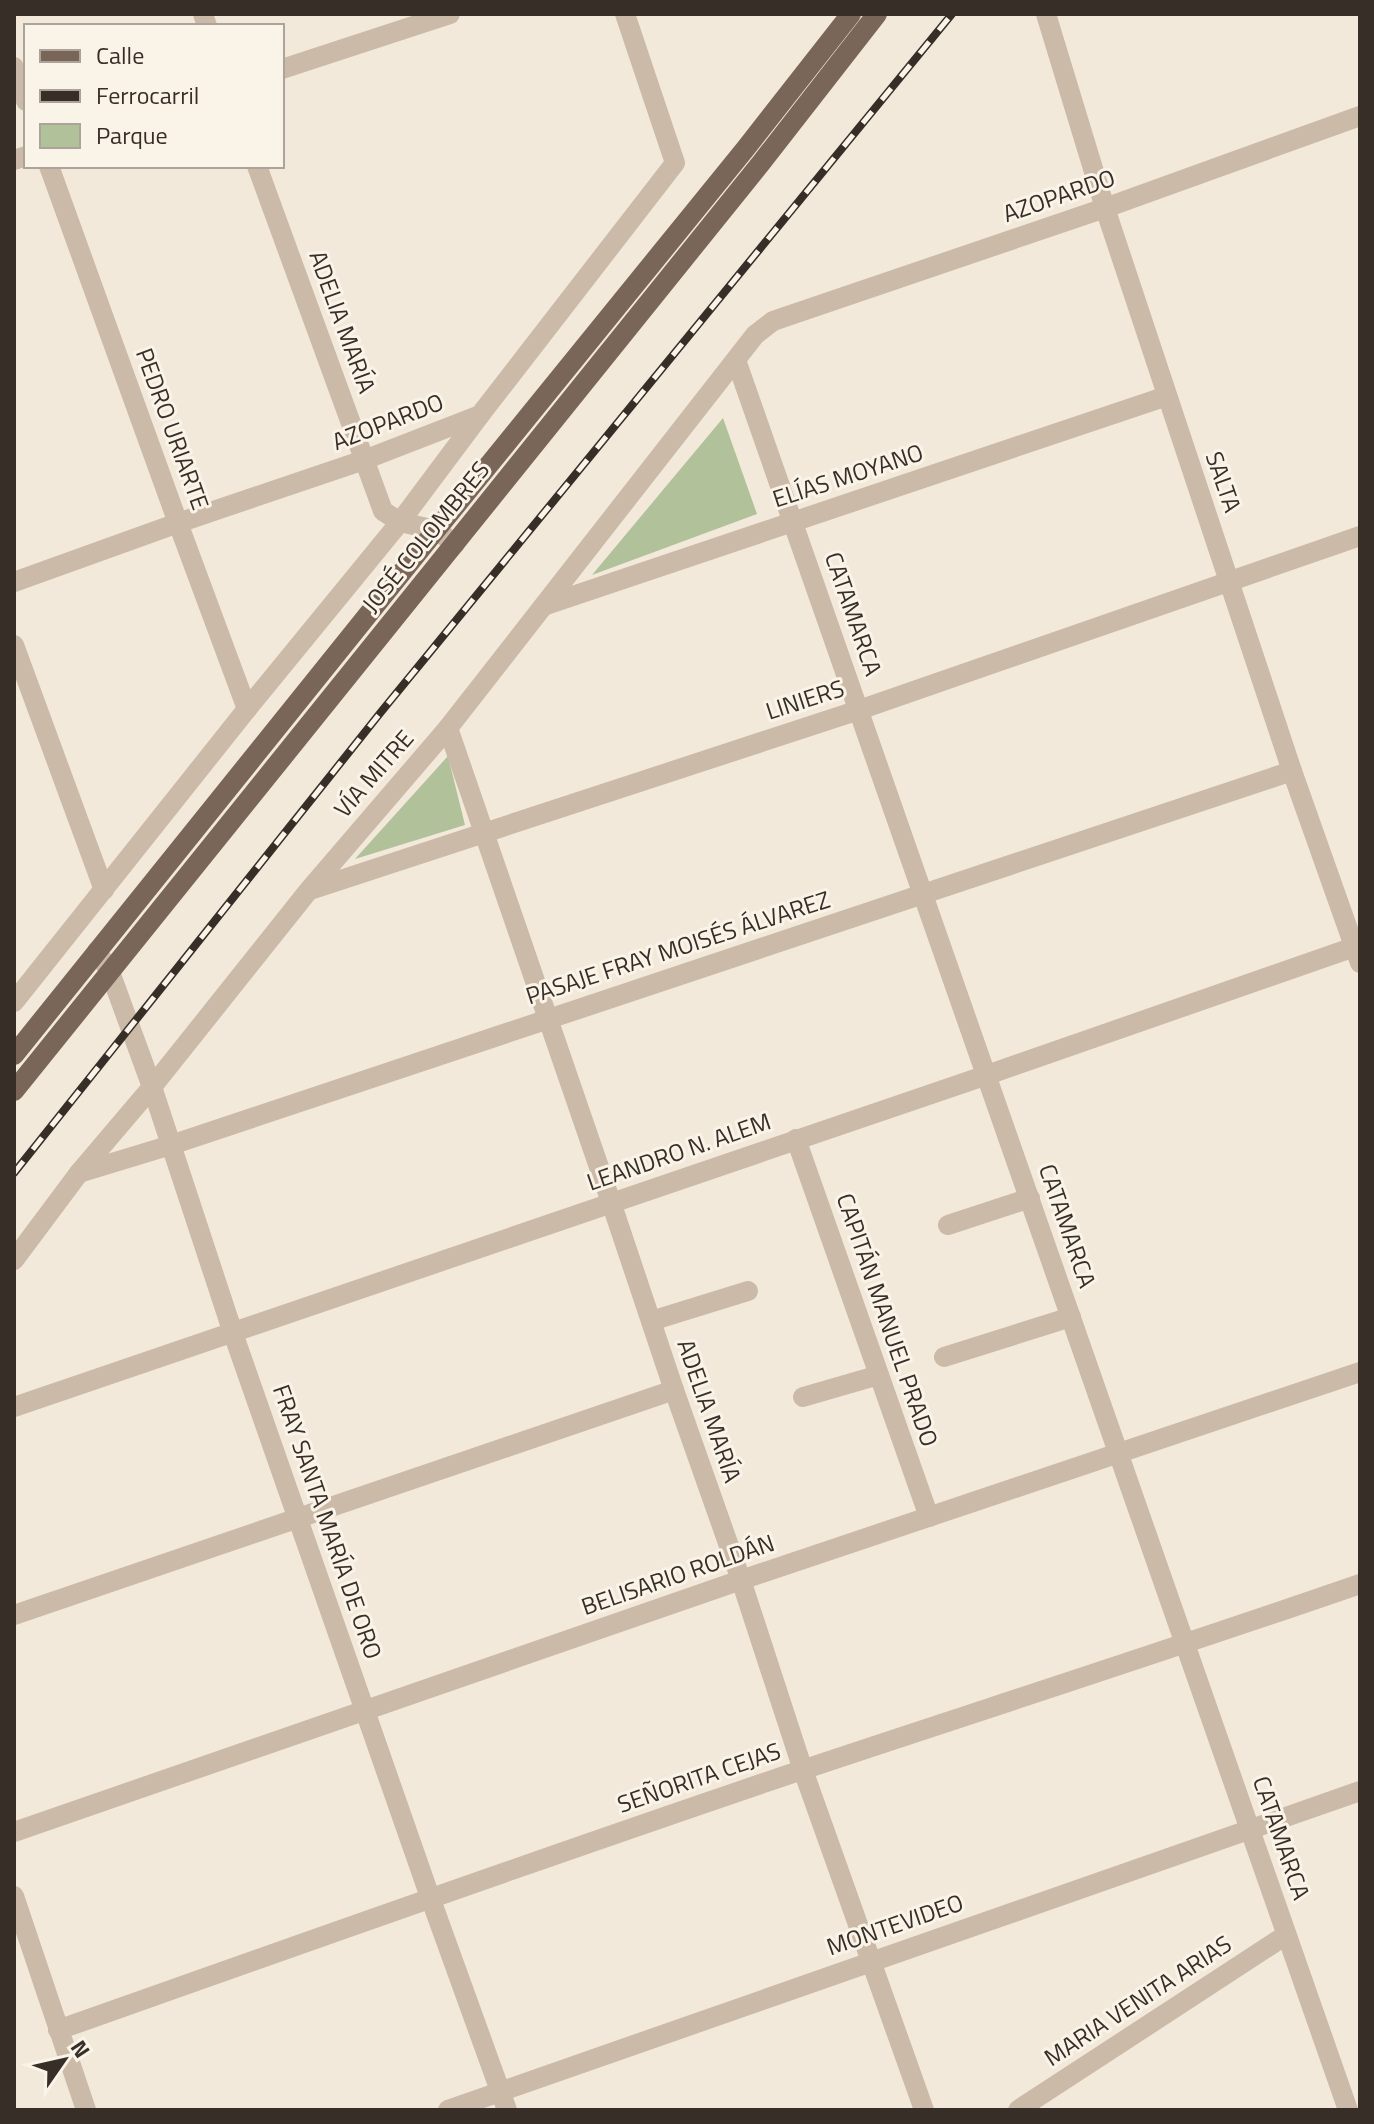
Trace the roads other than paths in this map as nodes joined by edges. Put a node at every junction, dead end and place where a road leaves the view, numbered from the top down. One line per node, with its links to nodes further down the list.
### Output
1 (450, 14): 6 (street)
2 (625, 14): 17 (street, AZOPARDO)
3 (851, 14): 22 (main road, JOSÉ COLOMBRES)
4 (877, 14): 24 (main road, JOSÉ COLOMBRES)
5 (1046, 14): 13 (street, SALTA)
6 (416, 20): 8 (street)
7 (14, 67): 9 (street)
8 (284, 68)
9 (24, 95)
10 (1360, 116): 13 (street, AZOPARDO)
11 (50, 168): 21 (street, PEDRO URIARTE)
12 (258, 168): 18 (street, ADELIA MARÍA)
13 (1105, 208): 14 (street, AZOPARDO); 16 (street, SALTA)
14 (773, 321): 15 (street, VÍA MITRE)
15 (736, 360): 19 (street, CATAMARCA); 27 (street, VÍA MITRE)
16 (1167, 396): 19 (street, ELÍAS MOYANO); 26 (street, SALTA)
17 (480, 415): 18 (street, AZOPARDO); 20 (street, JOSÉ COLOMBRES)
18 (364, 460): 20 (street, ADELIA MARÍA); 21 (street, AZOPARDO)
19 (794, 521): 27 (street, ELÍAS MOYANO); 30 (street, CATAMARCA)
20 (400, 522): 22 (street); 29 (street, JOSÉ COLOMBRES)
21 (178, 523): 25 (street, AZOPARDO); 29 (street, PEDRO URIARTE)
22 (436, 530): 24 (street); 37 (main road, JOSÉ COLOMBRES)
23 (1360, 536): 26 (street, LINIERS)
24 (455, 544): 39 (main road, JOSÉ COLOMBRES)
25 (14, 582)
26 (1229, 582): 30 (street, LINIERS); 32 (street, SALTA)
27 (546, 605): 31 (street, VÍA MITRE)
28 (14, 645): 34 (street)
29 (247, 709): 34 (street, JOSÉ COLOMBRES)
30 (859, 710): 33 (street, LINIERS); 36 (street, CATAMARCA)
31 (448, 728): 33 (street, ADELIA MARÍA); 35 (street, VÍA MITRE)
32 (1292, 771): 36 (street, PASAJE FRAY MOISÉS ÁLVAREZ); 38 (street, SALTA)
33 (484, 833): 35 (street, LINIERS); 41 (street, ADELIA MARÍA)
34 (104, 890): 40 (street, JOSÉ COLOMBRES)
35 (309, 890): 44 (street, VÍA MITRE)
36 (923, 893): 41 (street, PASAJE FRAY MOISÉS ÁLVAREZ); 43 (street, CATAMARCA)
37 (97, 951): 39 (street, FRAY SANTA MARÍA DE ORO); 42 (main road, JOSÉ COLOMBRES)
38 (1358, 951): 43 (street, LEANDRO N. ALEM)
39 (110, 972): 44 (street, FRAY SANTA MARÍA DE ORO); 45 (main road, JOSÉ COLOMBRES)
40 (18, 994)
41 (548, 1018): 47 (street, PASAJE FRAY MOISÉS ÁLVAREZ); 50 (street, ADELIA MARÍA)
42 (14, 1055)
43 (987, 1075): 46 (street, LEANDRO N. ALEM); 49 (street, CATAMARCA)
44 (152, 1087): 47 (street, FRAY SANTA MARÍA DE ORO); 48 (street, VÍA MITRE)
45 (14, 1091)
46 (796, 1139): 50 (street, LEANDRO N. ALEM); 59 (street, CAPITÁN MANUEL PRADO)
47 (171, 1145): 48 (street, PASAJE FRAY MOISÉS ÁLVAREZ); 56 (street, FRAY SANTA MARÍA DE ORO)
48 (79, 1173): 52 (street, VÍA MITRE)
49 (1030, 1198): 51 (street); 54 (street, CATAMARCA)
50 (611, 1202): 55 (street, ADELIA MARÍA); 56 (street, LEANDRO N. ALEM)
51 (948, 1225)
52 (14, 1260)
53 (748, 1291): 55 (street)
54 (1071, 1317): 57 (street); 63 (street, CATAMARCA)
55 (651, 1321): 60 (street, ADELIA MARÍA)
56 (233, 1333): 62 (street, LEANDRO N. ALEM); 65 (street, FRAY SANTA MARÍA DE ORO)
57 (944, 1357)
58 (1360, 1372): 63 (street, BELISARIO ROLDÁN)
59 (879, 1375): 61 (street); 64 (street, CAPITÁN MANUEL PRADO)
60 (674, 1390): 65 (street); 66 (street, ADELIA MARÍA)
61 (803, 1397)
62 (14, 1407)
63 (1119, 1454): 64 (street, BELISARIO ROLDÁN); 69 (street, CATAMARCA)
64 (929, 1517): 66 (street, BELISARIO ROLDÁN)
65 (298, 1519): 68 (street); 70 (street, FRAY SANTA MARÍA DE ORO)
66 (741, 1580): 70 (street, BELISARIO ROLDÁN); 71 (street, ADELIA MARÍA)
67 (1360, 1584): 69 (street, SEÑORITA CEJAS)
68 (14, 1615)
69 (1186, 1644): 71 (street, SEÑORITA CEJAS); 73 (street, CATAMARCA)
70 (366, 1710): 74 (street, BELISARIO ROLDÁN); 76 (street, FRAY SANTA MARÍA DE ORO)
71 (803, 1770): 76 (street, SEÑORITA CEJAS); 78 (street, ADELIA MARÍA)
72 (1360, 1791): 73 (street, MONTEVIDEO)
73 (1250, 1828): 77 (street, CATAMARCA); 78 (street, MONTEVIDEO)
74 (14, 1832)
75 (14, 1896): 79 (street)
76 (430, 1897): 79 (street, SEÑORITA CEJAS); 80 (street, FRAY SANTA MARÍA DE ORO)
77 (1286, 1935): 84 (street, MARIA VENITA ARIAS); 85 (street, CATAMARCA)
78 (872, 1960): 80 (street, MONTEVIDEO); 83 (street, ADELIA MARÍA)
79 (58, 2030): 81 (street)
80 (504, 2101): 82 (street, MONTEVIDEO)
81 (86, 2110)
82 (448, 2110)
83 (924, 2110)
84 (1018, 2110)
85 (1348, 2110)

